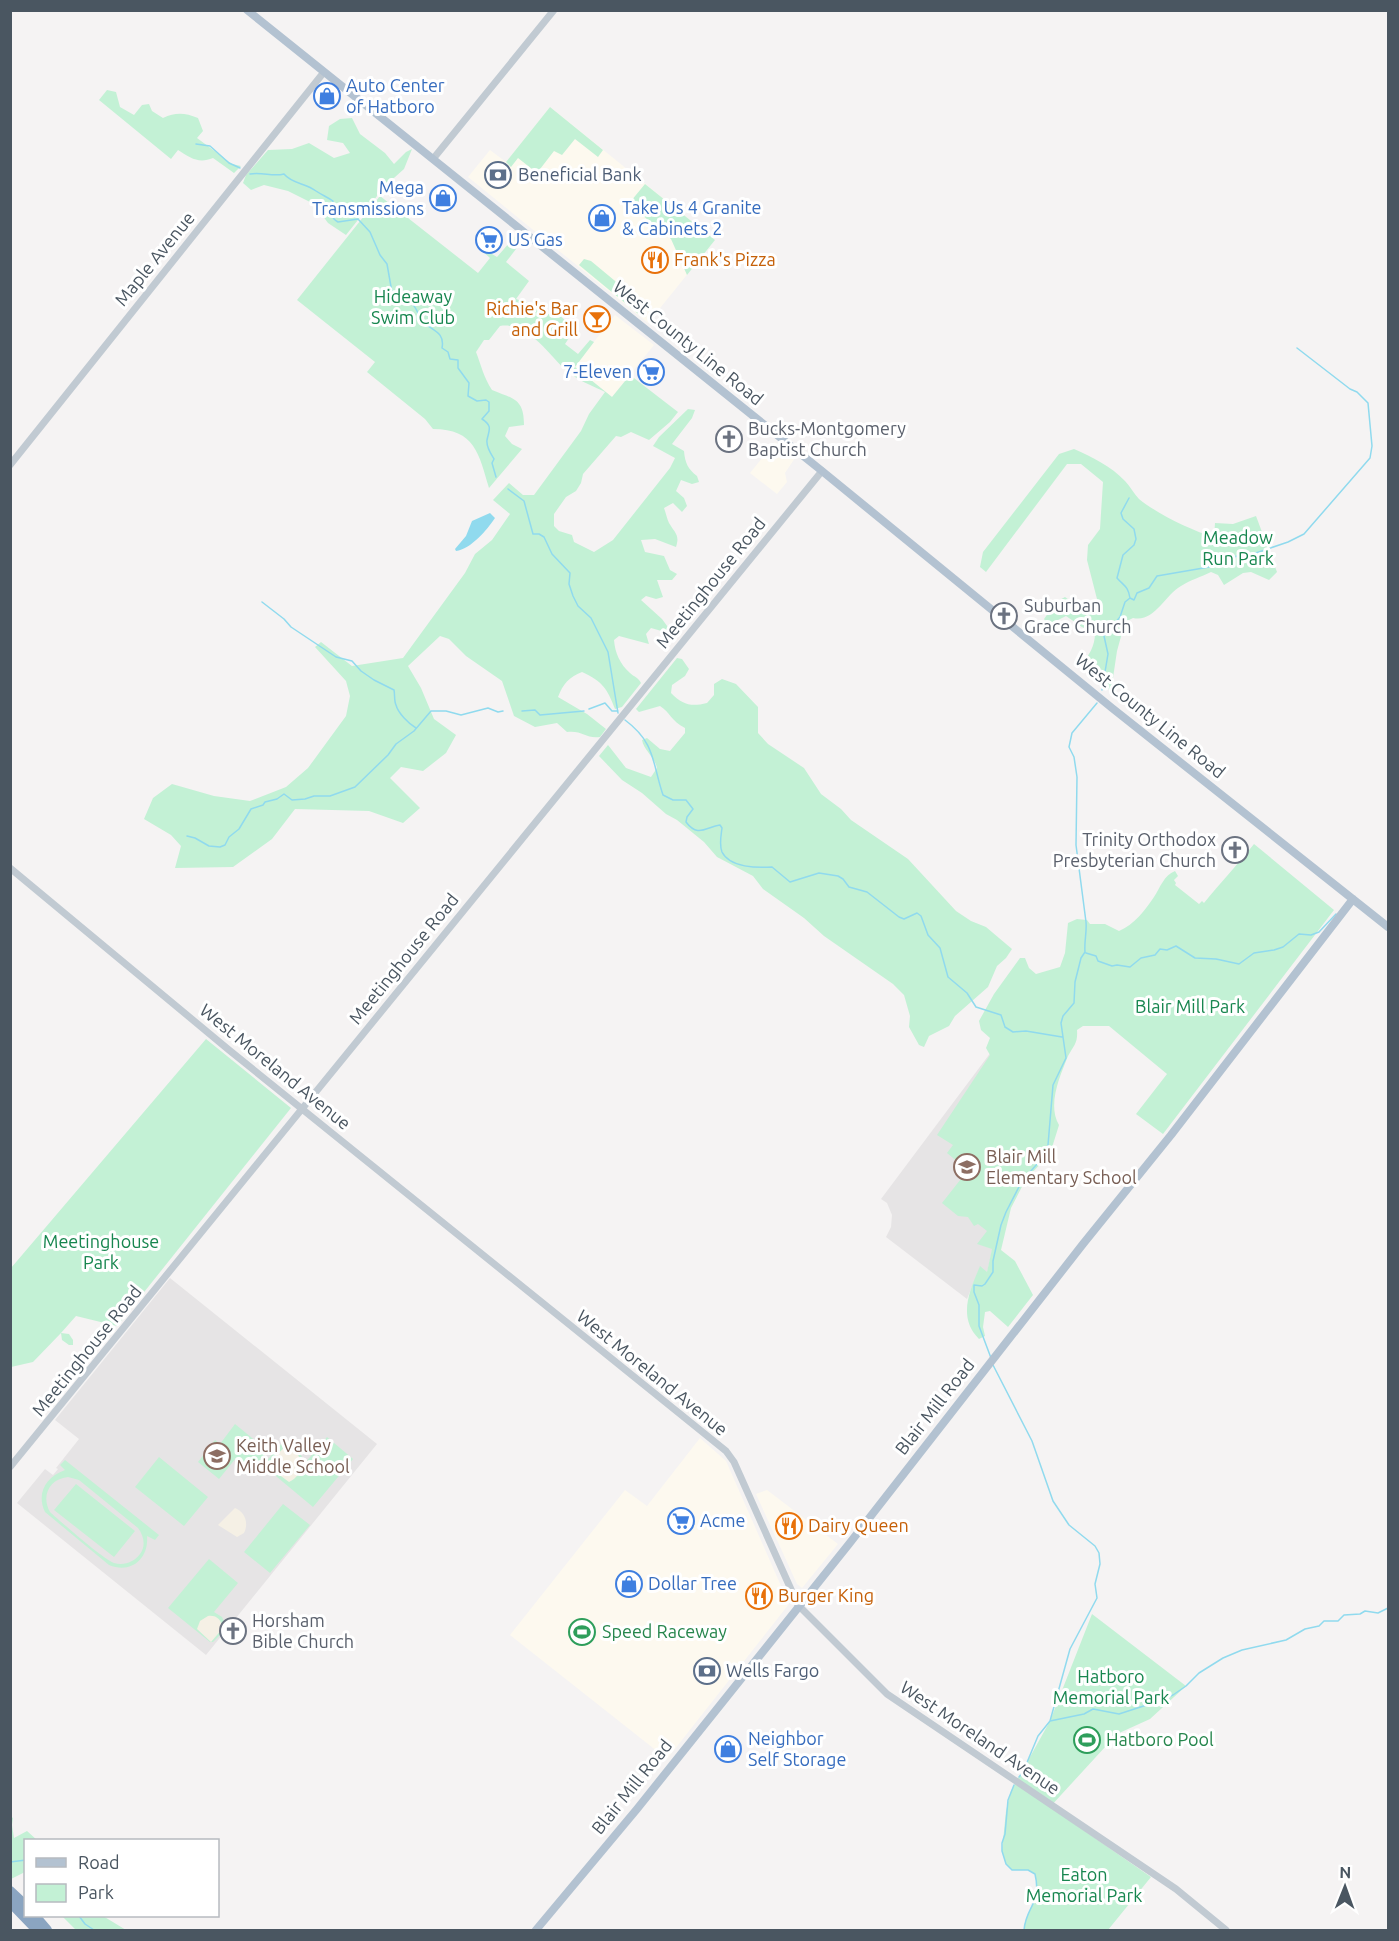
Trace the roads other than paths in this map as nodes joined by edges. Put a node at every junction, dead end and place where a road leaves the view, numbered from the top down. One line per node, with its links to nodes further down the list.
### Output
1 (247, 10): 3 (main road, West County Line Road)
2 (554, 10): 4 (street)
3 (324, 72): 4 (main road, West County Line Road); 5 (street, Maple Avenue)
4 (433, 159): 6 (main road, West County Line Road)
5 (10, 465)
6 (822, 471): 8 (main road, West County Line Road); 10 (street, Meetinghouse Road)
7 (10, 868): 10 (street, West Moreland Avenue)
8 (1353, 899): 9 (main road, West County Line Road); 12 (main road, Blair Mill Road)
9 (1389, 927)
10 (302, 1109): 11 (street, Meetinghouse Road); 12 (street, West Moreland Avenue)
11 (10, 1467)
12 (798, 1605): 21 (main road, Blair Mill Road); 22 (street, West Moreland Avenue)
13 (10, 1891): 15 (highway)
14 (10, 1902): 16 (highway)
15 (24, 1904)
16 (24, 1917)
17 (24, 1917): 19 (highway)
18 (36, 1917): 20 (highway)
19 (37, 1930)
20 (47, 1930)
21 (536, 1930)
22 (1226, 1930)

